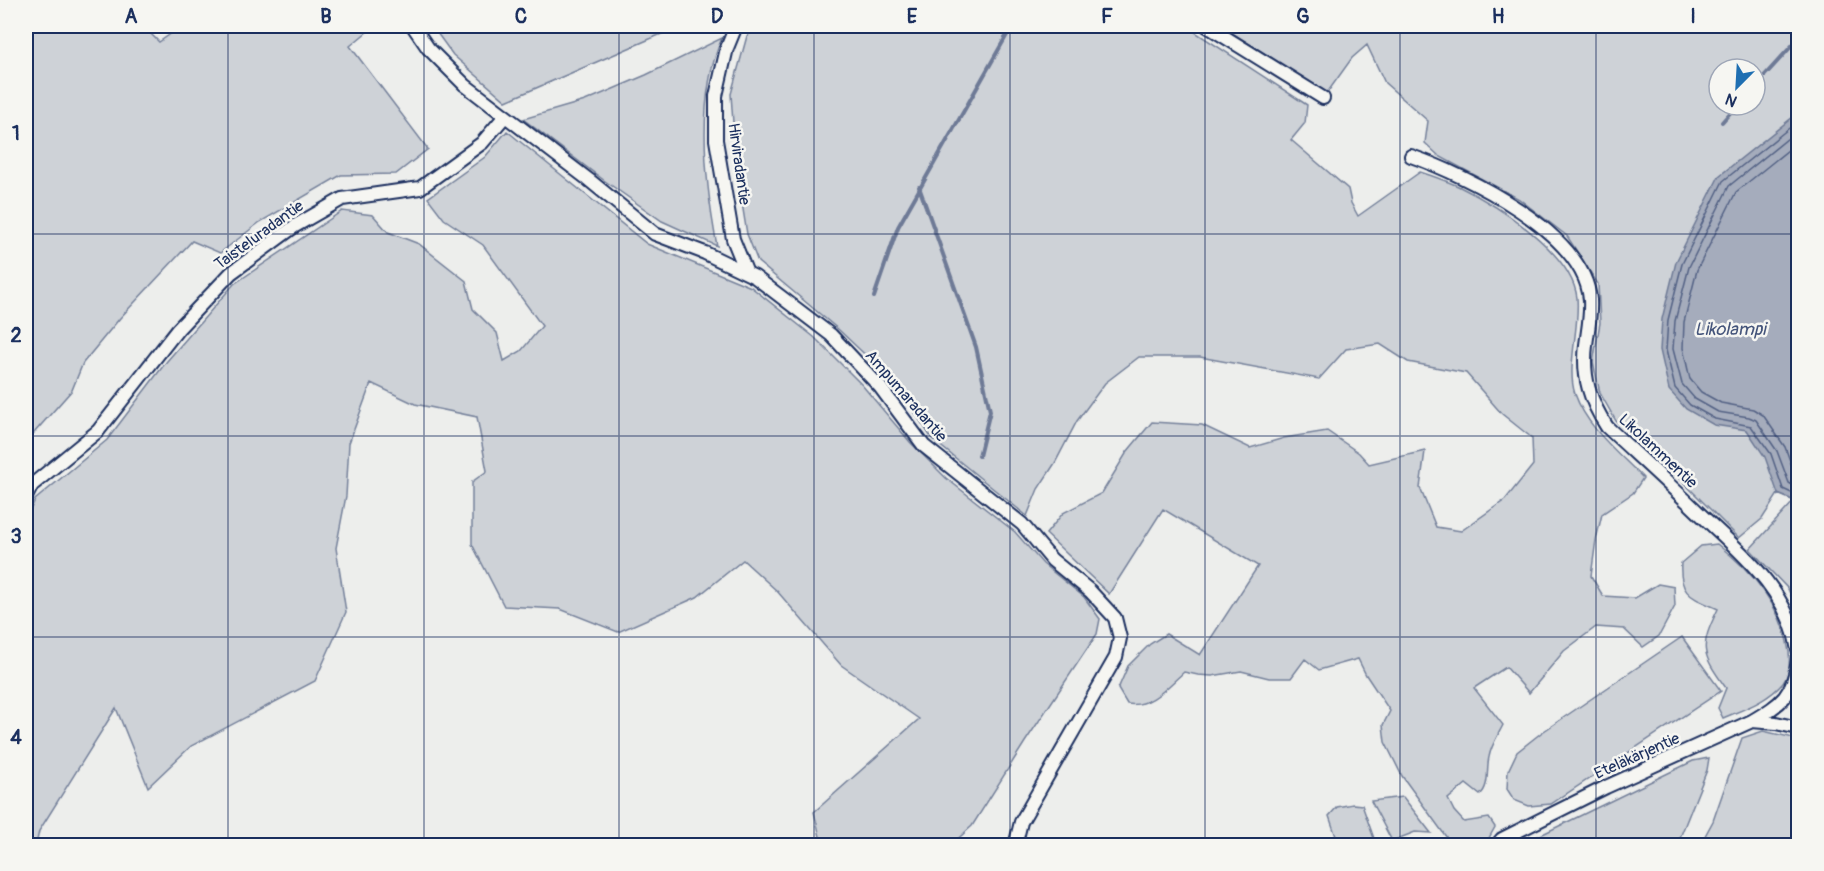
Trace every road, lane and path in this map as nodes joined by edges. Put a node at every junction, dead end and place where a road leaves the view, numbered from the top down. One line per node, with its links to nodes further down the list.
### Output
1 (413, 26): 5 (street, Ampumaradantie)
2 (736, 26): 7 (street, Hirviradantie)
3 (1207, 26): 4 (street)
4 (1323, 98)
5 (505, 116): 7 (street, Ampumaradantie); 8 (street, Taisteluradantie)
6 (1411, 156): 9 (street, Likolammentie)
7 (746, 271): 13 (street, Ampumaradantie)
8 (26, 498)
9 (1798, 650)
10 (1798, 660): 11 (street)
11 (1752, 721): 12 (street); 14 (street, Eteläkärjentie)
12 (1798, 728)
13 (1015, 846)
14 (1496, 846)

